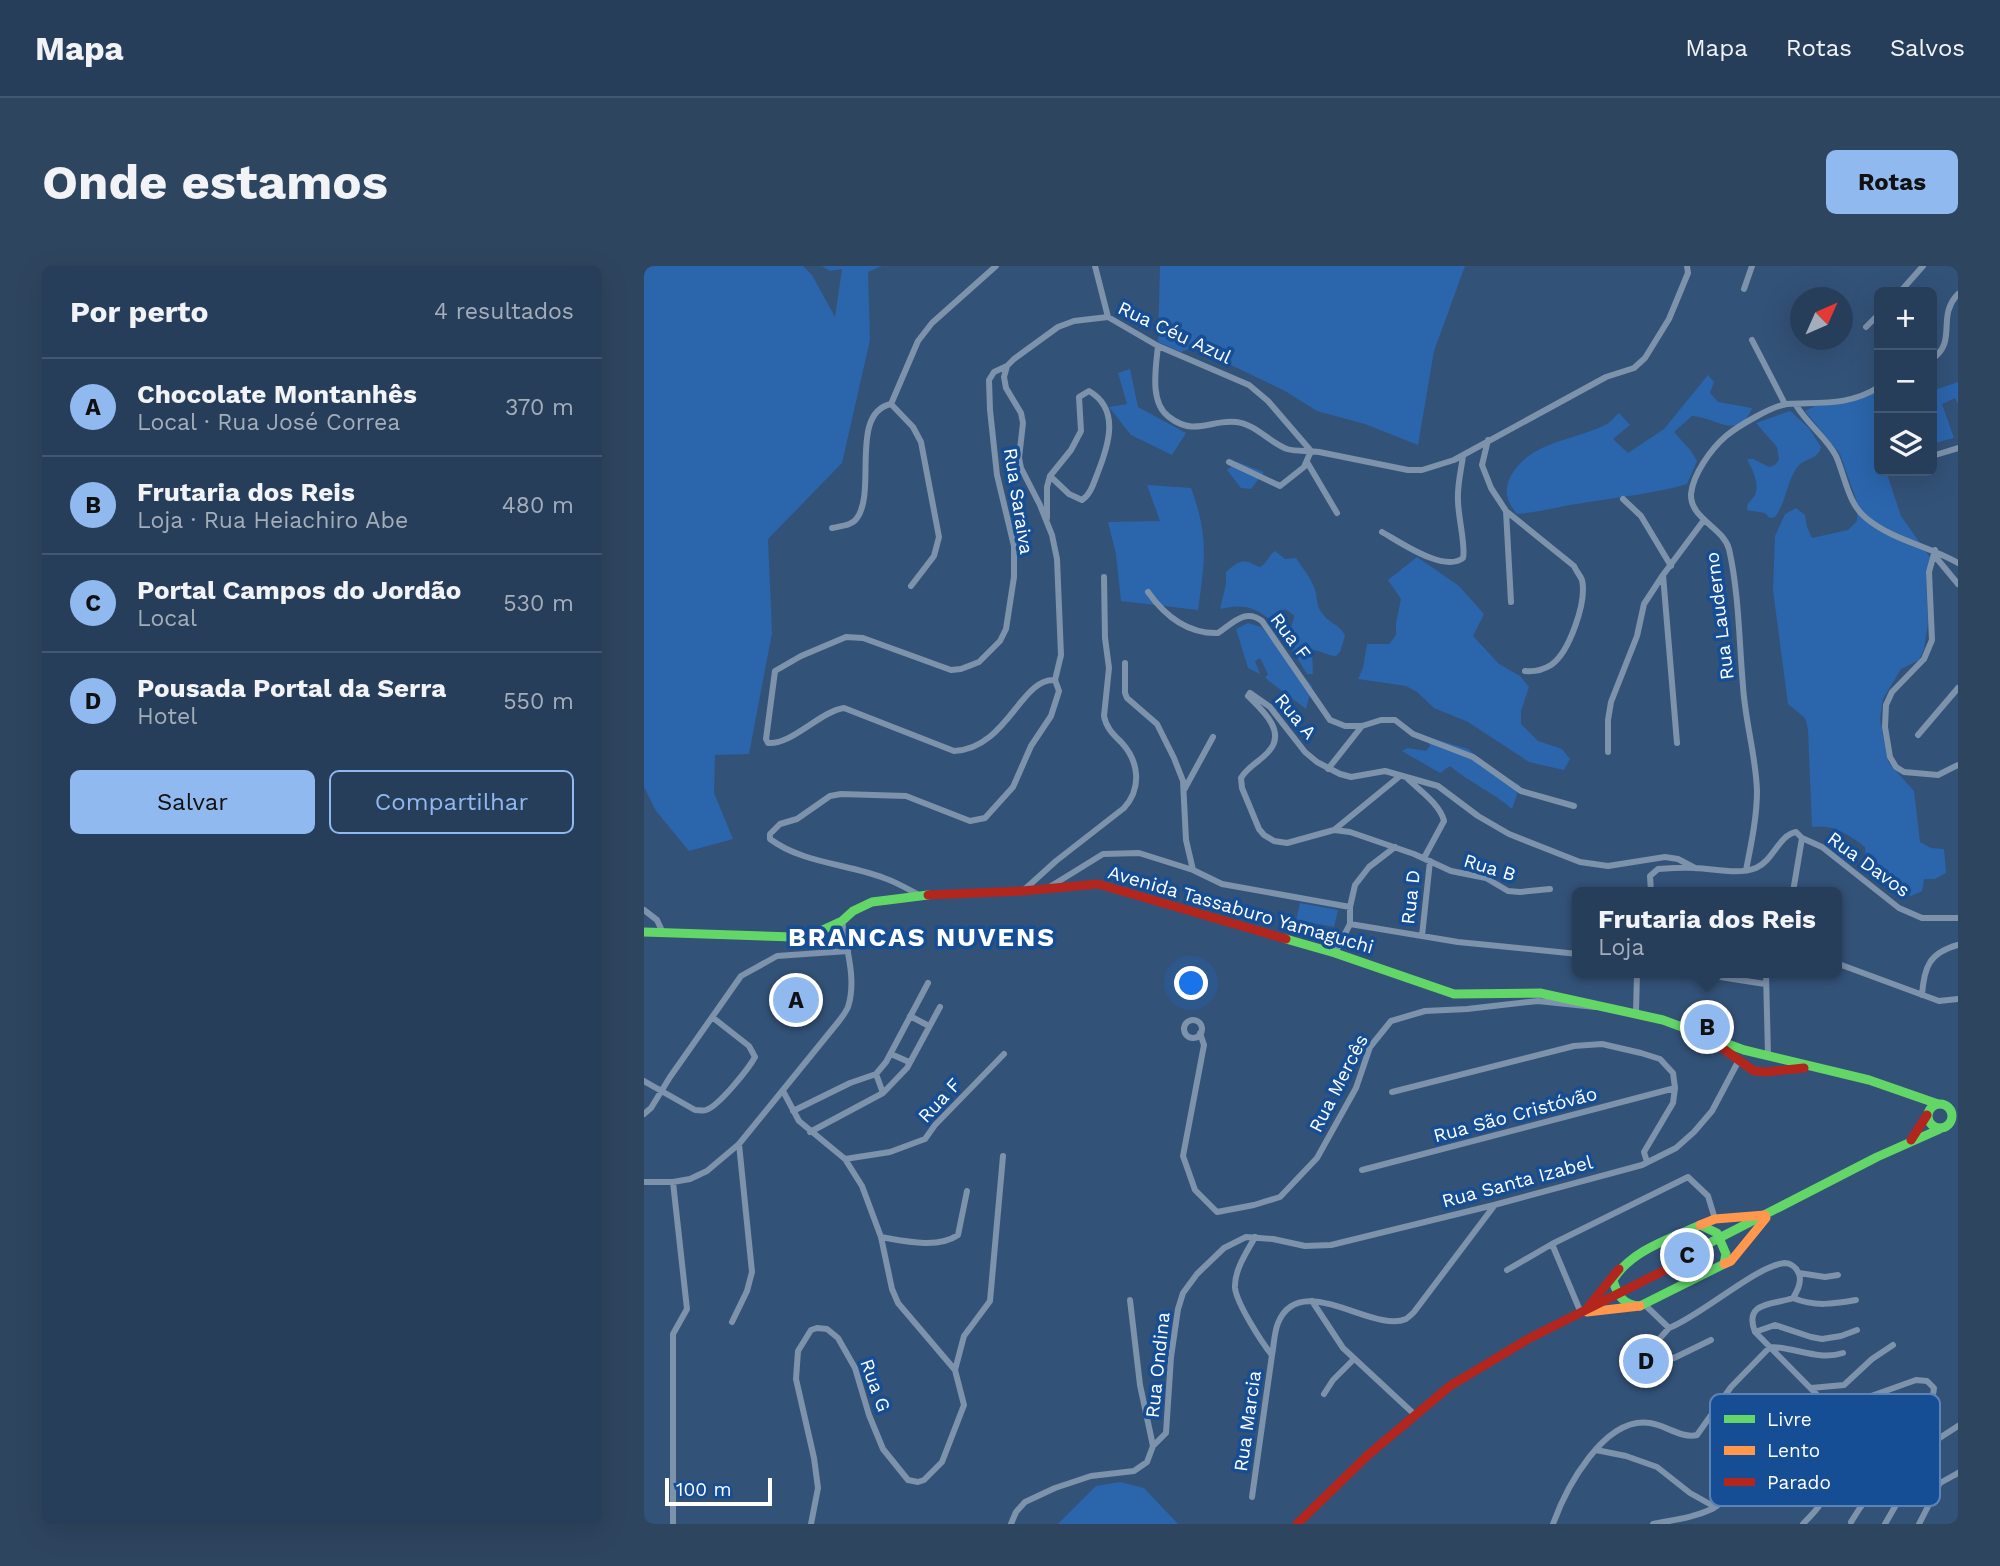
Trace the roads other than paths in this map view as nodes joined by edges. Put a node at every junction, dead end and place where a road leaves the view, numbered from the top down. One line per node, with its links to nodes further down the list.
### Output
1 (996, 266): 17 (street)
2 (1095, 266): 9 (street)
3 (1688, 266): 20 (street)
4 (1752, 266): 7 (street)
5 (1923, 266): 6 (street)
6 (1904, 287)
7 (1744, 289)
8 (1958, 295): 14 (street)
9 (1108, 317): 13 (street, Rua Céu Azul); 15 (street, Rua Céu Azul)
10 (1874, 319): 11 (street)
11 (1866, 327)
12 (1752, 340): 18 (street)
13 (1158, 346): 22 (street, Rua Céu Azul); 22 (street)
14 (1937, 356)
15 (1007, 366): 32 (street); 46 (street, Rua Saraiva)
16 (1874, 389): 19 (street)
17 (891, 404): 33 (street); 41 (street)
18 (1785, 404): 19 (street); 31 (street, Rua Lauderno)
19 (1796, 405): 35 (street)
20 (1488, 440): 24 (street); 29 (street)
21 (1958, 448): 23 (street)
22 (1311, 451): 24 (street); 26 (street)
23 (1937, 454)
24 (1463, 456): 34 (street)
25 (1229, 462): 26 (street)
26 (1307, 462): 30 (street)
27 (1050, 476): 27 (street); 32 (street)
28 (1623, 499): 37 (street)
29 (1506, 511): 43 (street); 45 (street)
30 (1336, 513)
31 (1704, 520): 37 (street); 65 (street, Rua Lauderno)
32 (1046, 522): 46 (street)
33 (832, 528)
34 (1382, 532)
35 (1935, 552): 36 (street); 40 (street); 53 (street)
36 (1958, 562)
37 (1671, 566): 38 (street)
38 (1663, 575): 51 (street); 52 (street)
39 (1104, 577): 70 (street)
40 (1958, 584)
41 (911, 586)
42 (1148, 592): 48 (street, Rua F)
43 (1511, 602)
44 (1125, 663): 57 (street)
45 (1525, 671)
46 (1055, 680): 71 (street)
47 (1958, 688): 49 (street)
48 (1362, 726): 54 (street); 58 (street, Rua F)
49 (1918, 735)
50 (1213, 737): 57 (street)
51 (1677, 743)
52 (1608, 752)
53 (1958, 765)
54 (1328, 769): 55 (street); 59 (street, Rua A)
55 (1400, 776): 56 (street); 59 (street)
56 (1408, 779): 62 (street, Rua D); 63 (street)
57 (1184, 790): 64 (street)
58 (1574, 806)
59 (1334, 830): 61 (street, Rua B)
60 (1802, 838): 65 (street, Rua Davos); 67 (street); 74 (street, Rua Davos)
61 (1395, 847): 62 (street, Rua B); 72 (street)
62 (1427, 860): 69 (street, Rua B); 79 (street, Rua D)
63 (1695, 868): 65 (street); 66 (street)
64 (1193, 870): 68 (street); 72 (street)
65 (1745, 870)
66 (1651, 887)
67 (1794, 887)
68 (1047, 889): 70 (street, Avenida Tassaburo Yamaguchi); 82 (street, Avenida Tassaburo Yamaguchi)
69 (1550, 889)
70 (1024, 890): 71 (street, Avenida Tassaburo Yamaguchi)
71 (919, 895): 75 (street, Avenida Tassaburo Yamaguchi)
72 (1350, 907): 76 (street)
73 (644, 910): 78 (street)
74 (1958, 918)
75 (842, 921): 78 (street, Avenida Tassaburo Yamaguchi); 81 (street)
76 (1350, 924): 79 (street); 82 (street)
77 (644, 932): 78 (street, Avenida Tassaburo Yamaguchi)
78 (663, 933)
79 (1422, 936): 83 (street)
80 (1958, 945): 90 (street)
81 (848, 951): 96 (street); 112 (street)
82 (1335, 953): 93 (street, Avenida Tassaburo Yamaguchi)
83 (1572, 953)
84 (1842, 965): 90 (street)
85 (1637, 978): 94 (street)
86 (1727, 978): 89 (street)
87 (1766, 978): 89 (street)
88 (928, 983): 95 (street)
89 (1765, 984): 103 (street)
90 (1922, 995): 91 (street)
91 (1958, 999)
92 (940, 1007): 97 (street)
93 (1611, 1009): 94 (street, Avenida Tassaburo Yamaguchi); 98 (street, Rua Mercês)
94 (1636, 1013): 99 (street, Avenida Tassaburo Yamaguchi)
95 (911, 1016): 97 (street); 101 (street)
96 (712, 1017): 111 (street); 111 (street)
97 (929, 1026): 105 (street)
98 (1200, 1033)
99 (1702, 1035): 100 (street); 104 (street)
100 (1748, 1051): 103 (street); 104 (street)
101 (891, 1054): 105 (street); 108 (street)
102 (1004, 1054): 126 (street, Rua F)
103 (1768, 1055): 106 (street); 107 (street)
104 (1739, 1060): 107 (street); 127 (street, Rua Santa Izabel)
105 (909, 1062): 114 (street)
106 (1823, 1069): 107 (street); 115 (street)
107 (1767, 1072)
108 (876, 1074): 114 (street); 118 (street)
109 (644, 1081): 111 (street)
110 (1675, 1088): 113 (street); 127 (street); 128 (street, Rua São Cristóvão)
111 (661, 1091): 120 (street)
112 (783, 1091): 118 (street); 124 (street)
113 (1392, 1092)
114 (883, 1093): 122 (street)
115 (1915, 1095): 117 (street); 119 (street)
116 (1958, 1101): 117 (street)
117 (1940, 1104): 119 (street); 121 (street)
118 (793, 1111): 122 (street)
119 (1928, 1113): 121 (street); 123 (street)
120 (644, 1114)
121 (1949, 1125): 123 (street)
122 (810, 1132): 126 (street)
123 (1911, 1140): 133 (street)
124 (739, 1144): 130 (street); 152 (street)
125 (1003, 1156): 162 (street)
126 (845, 1159): 136 (street)
127 (1647, 1162): 132 (street, Rua Santa Izabel)
128 (1363, 1170)
129 (644, 1182): 130 (street)
130 (673, 1182): 185 (street)
131 (967, 1191): 136 (street)
132 (1494, 1206): 137 (street, Rua Santa Izabel); 149 (street)
133 (1769, 1215): 134 (street); 138 (street); 140 (street)
134 (1715, 1219): 135 (street); 139 (street)
135 (1700, 1225): 138 (street); 141 (street)
136 (881, 1237): 162 (street)
137 (1255, 1237): 160 (street, Rua Marcia); 173 (street, Rua Ondina)
138 (1720, 1240): 140 (street); 145 (street)
139 (1552, 1244): 142 (street); 151 (street)
140 (1724, 1264): 150 (street)
141 (1619, 1269): 145 (street); 151 (street)
142 (1507, 1270)
143 (1799, 1273): 144 (street); 146 (street); 153 (street)
144 (1838, 1275)
145 (1618, 1293): 150 (street); 151 (street)
146 (1793, 1298): 148 (street); 155 (street)
147 (1130, 1300): 173 (street, Rua Ondina)
148 (1856, 1300)
149 (1312, 1301): 160 (street); 161 (street)
150 (1642, 1305): 151 (street); 153 (street)
151 (1582, 1313): 169 (street)
152 (732, 1322)
153 (1669, 1328): 156 (street)
154 (1857, 1330): 155 (street)
155 (1755, 1332): 158 (street)
156 (1711, 1339)
157 (1893, 1345): 163 (street)
158 (1770, 1347): 159 (street); 163 (street); 165 (street)
159 (1843, 1353)
160 (1272, 1355): 177 (street, Rua Marcia)
161 (1354, 1359): 164 (street); 169 (street)
162 (955, 1370): 186 (street, Rua G)
163 (1811, 1388): 166 (street)
164 (1324, 1394)
165 (1726, 1394)
166 (1817, 1394)
167 (1877, 1394): 168 (street)
168 (1934, 1394)
169 (1414, 1414): 188 (street)
170 (1710, 1416): 174 (street)
171 (1958, 1426): 172 (street)
172 (1940, 1438)
173 (1153, 1446): 187 (street, Rua Ondina)
174 (1596, 1450): 178 (street); 189 (street)
175 (1958, 1473): 176 (street)
176 (1940, 1483)
177 (1252, 1497)
178 (1710, 1504)
179 (1819, 1506): 191 (street)
180 (1861, 1506): 184 (street)
181 (1895, 1506): 192 (street)
182 (1928, 1506): 193 (street)
183 (1715, 1507): 190 (street)
184 (1851, 1522)
185 (673, 1524)
186 (811, 1524)
187 (1011, 1524)
188 (1297, 1524)
189 (1553, 1524)
190 (1653, 1524)
191 (1803, 1524)
192 (1885, 1524)
193 (1919, 1524)

